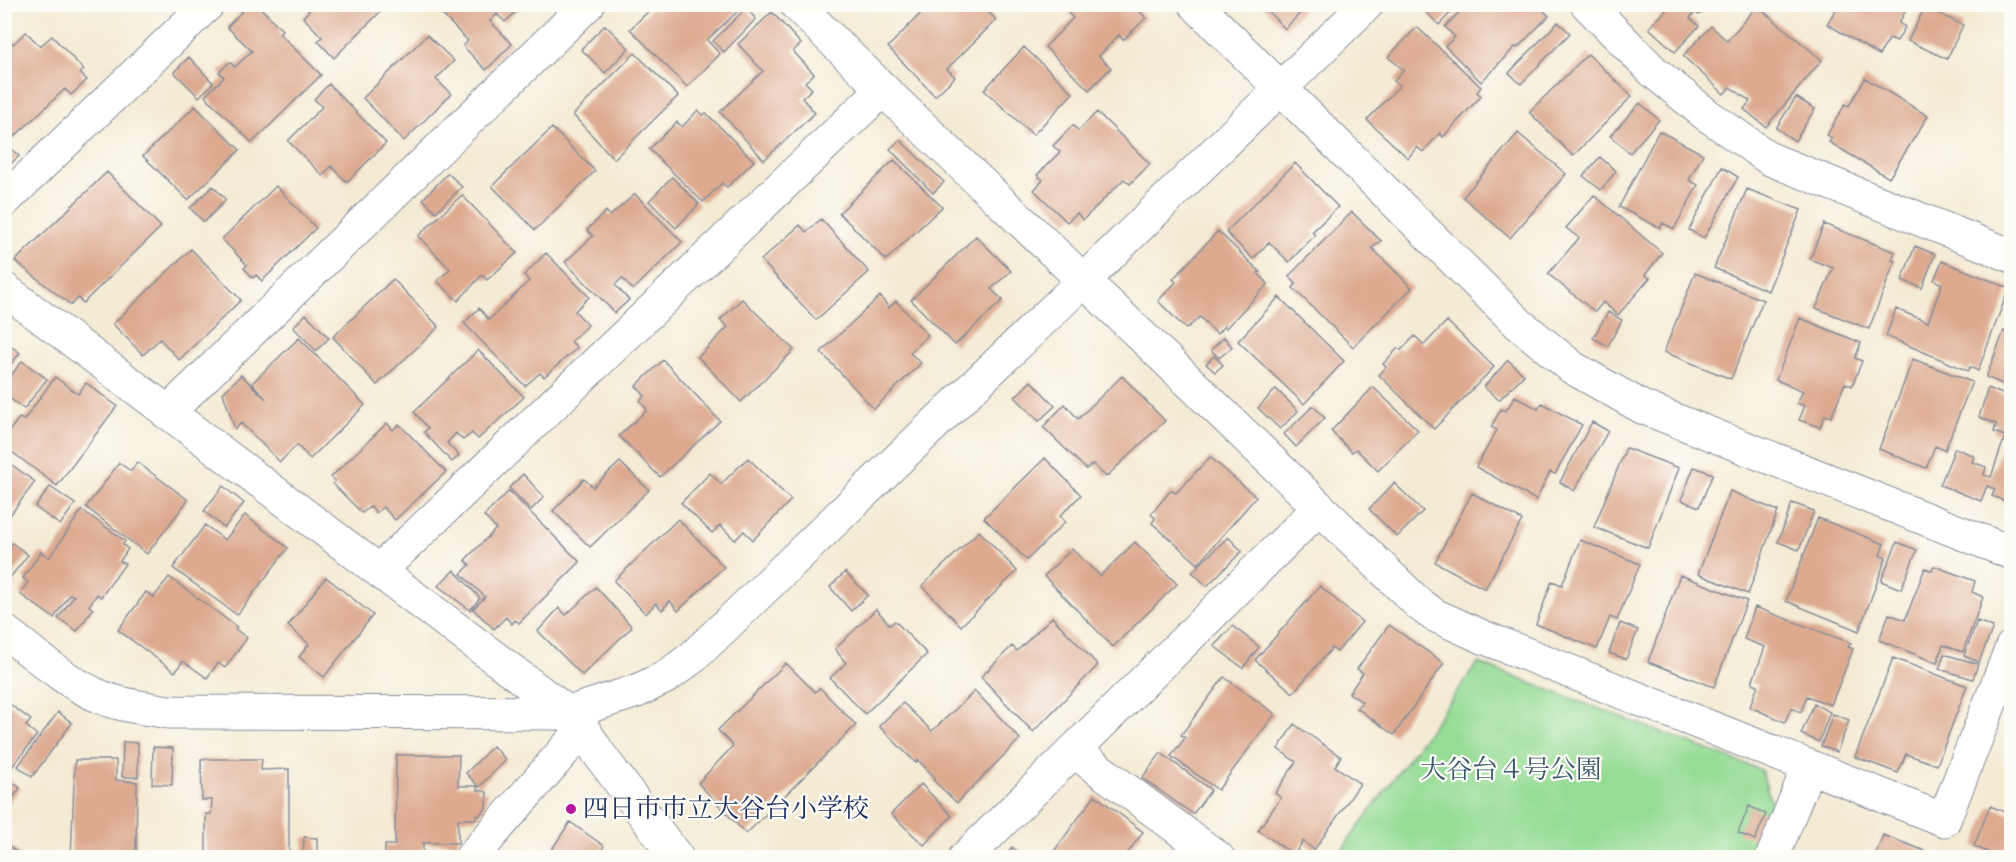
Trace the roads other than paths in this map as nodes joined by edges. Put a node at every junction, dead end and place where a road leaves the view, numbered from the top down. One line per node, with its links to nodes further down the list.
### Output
1 (208, 4): 9 (street)
2 (588, 4): 13 (street)
3 (796, 4): 8 (street)
4 (1196, 4): 7 (street)
5 (1366, 4): 7 (street)
6 (1587, 4): 10 (street)
7 (1281, 87): 11 (street); 15 (street)
8 (882, 90): 11 (street); 16 (street)
9 (4, 201)
10 (2012, 256)
11 (1084, 280): 14 (street); 19 (street)
12 (4, 289): 13 (street)
13 (167, 413): 16 (street)
14 (1319, 508): 20 (street); 21 (street)
15 (2012, 554)
16 (379, 572): 19 (street)
17 (4, 631): 19 (street)
18 (2012, 647): 21 (street)
19 (575, 721): 22 (street); 23 (street)
20 (1074, 751): 24 (street); 25 (street)
21 (1809, 766): 26 (street)
22 (471, 858)
23 (677, 858)
24 (965, 858)
25 (1218, 858)
26 (1772, 858)

